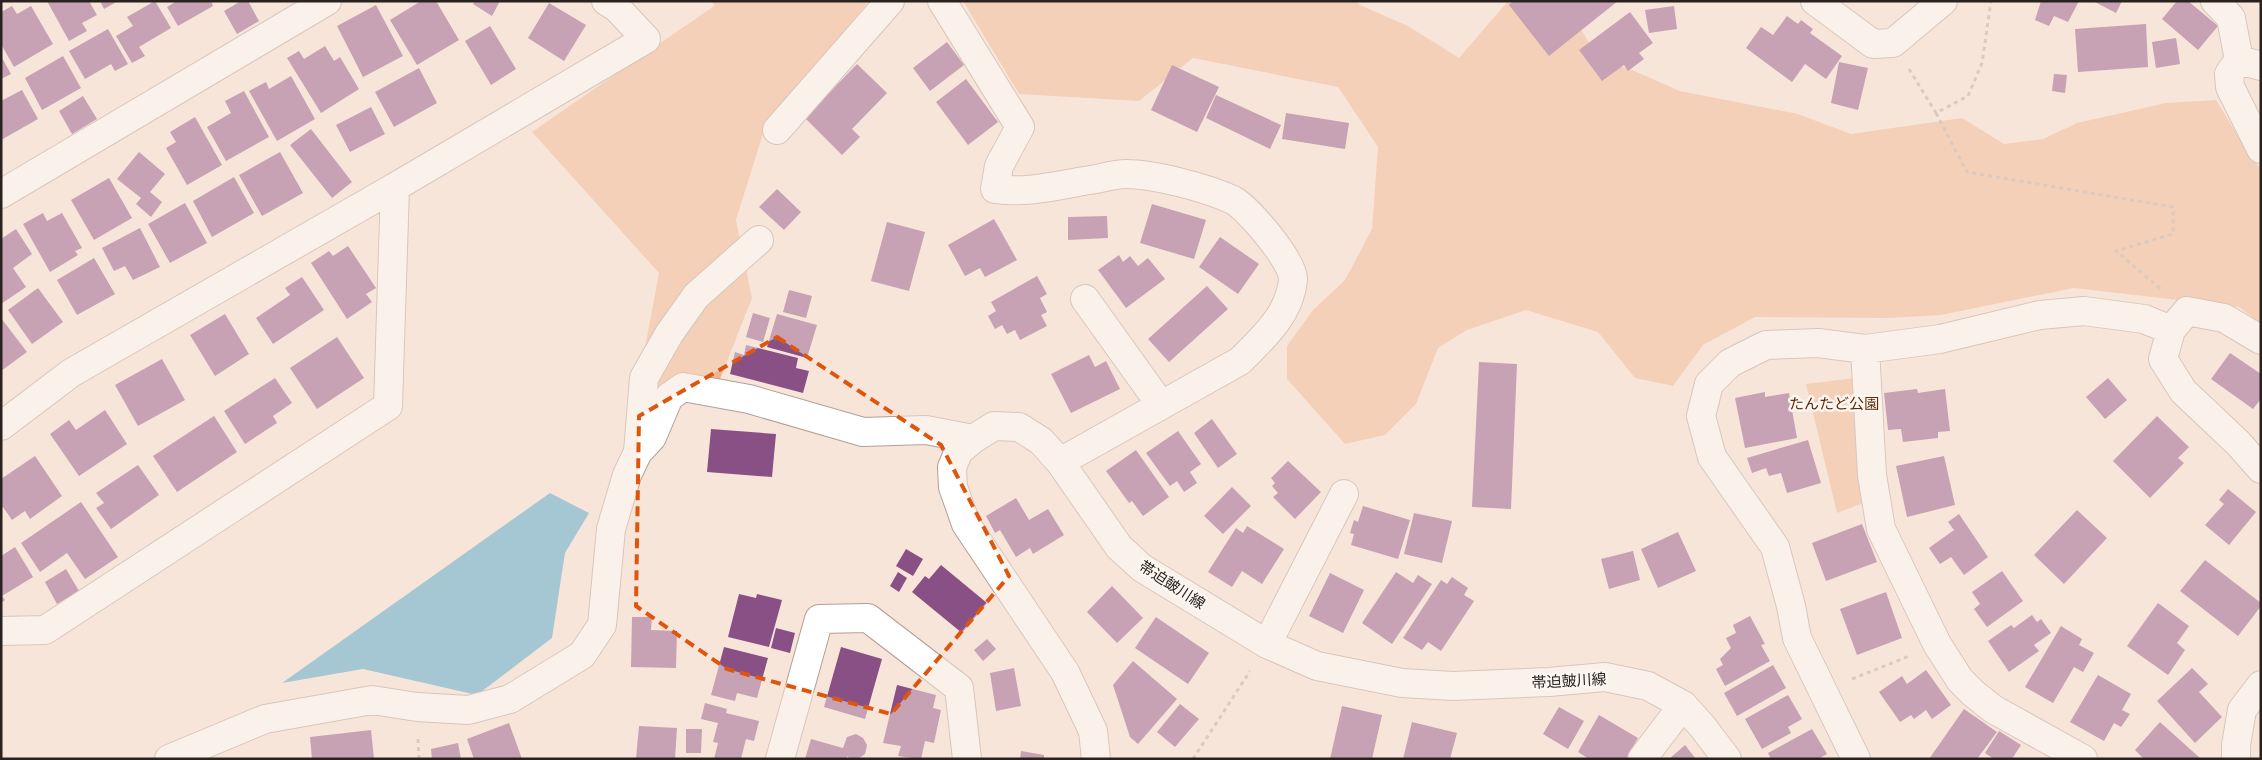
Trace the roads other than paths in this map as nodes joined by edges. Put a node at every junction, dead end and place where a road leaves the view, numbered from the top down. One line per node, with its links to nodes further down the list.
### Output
1 (327, 1): 12 (street)
2 (606, 1): 11 (street)
3 (890, 1): 9 (street)
4 (942, 1): 18 (street)
5 (1815, 1): 6 (street)
6 (1943, 1)
7 (2216, 1): 8 (street)
8 (2250, 63): 10 (street)
9 (777, 130)
10 (2261, 149)
11 (395, 187): 19 (street); 25 (street)
12 (1, 194)
13 (759, 240): 21 (street)
14 (1085, 299): 18 (street)
15 (2179, 321): 16 (street); 17 (street); 23 (street)
16 (2261, 340)
17 (1865, 349): 35 (street); 36 (street)
18 (1161, 405): 22 (street)
19 (1, 426)
20 (973, 439): 21 (street); 22 (street, 帯迫皷川線); 32 (street, 帯迫皷川線)
21 (638, 452): 29 (street)
22 (1060, 462): 26 (street, 帯迫皷川線)
23 (2261, 469)
24 (1344, 494): 26 (street)
25 (1, 631)
26 (1267, 644): 28 (street, 帯迫皷川線)
27 (2261, 685): 37 (street)
28 (1683, 706): 33 (street); 34 (street, 帯迫皷川線)
29 (169, 759)
30 (780, 759): 31 (street)
31 (967, 759)
32 (1096, 759)
33 (1642, 759)
34 (1727, 759)
35 (1856, 759)
36 (2083, 759)
37 (2236, 759)

